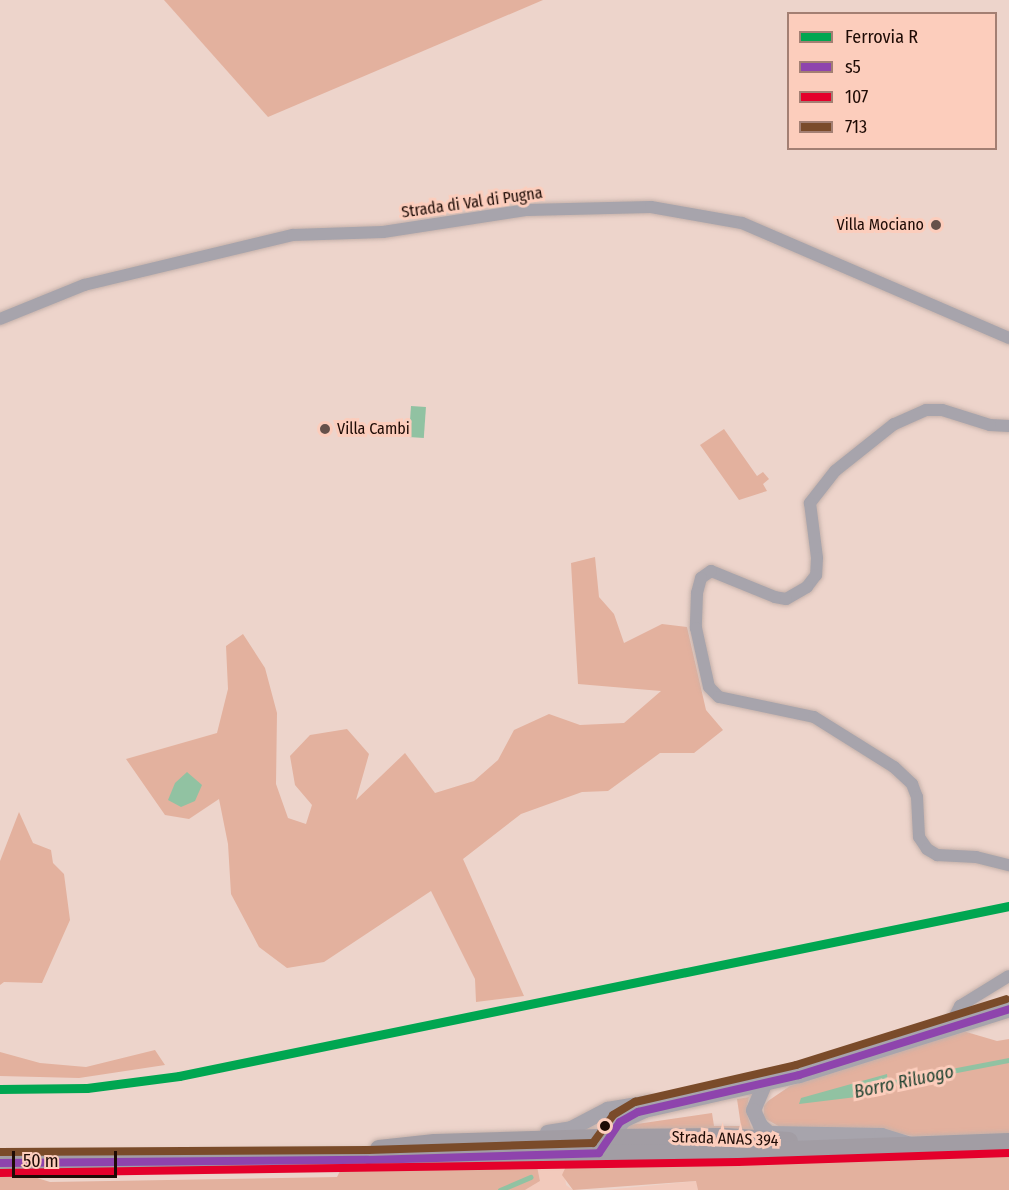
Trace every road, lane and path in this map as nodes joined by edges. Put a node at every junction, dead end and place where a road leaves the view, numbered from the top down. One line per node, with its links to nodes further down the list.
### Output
1 (0, 319): 2 (street, Strada di Val di Pugna)
2 (1009, 338)
3 (1009, 426): 4 (street)
4 (1009, 865)
5 (1009, 976): 7 (street)
6 (1009, 1009): 7 (street)
7 (949, 1027): 8 (street)
8 (764, 1084): 9 (street); 14 (street)
9 (727, 1092): 10 (street); 13 (street)
10 (597, 1113): 12 (street); 13 (street)
11 (1009, 1142): 14 (main road, Strada ANAS 394)
12 (435, 1143): 13 (main road); 15 (main road)
13 (600, 1143): 14 (main road, Strada ANAS 394); 15 (main road)
14 (912, 1144)
15 (322, 1158): 16 (main road)
16 (0, 1163)

